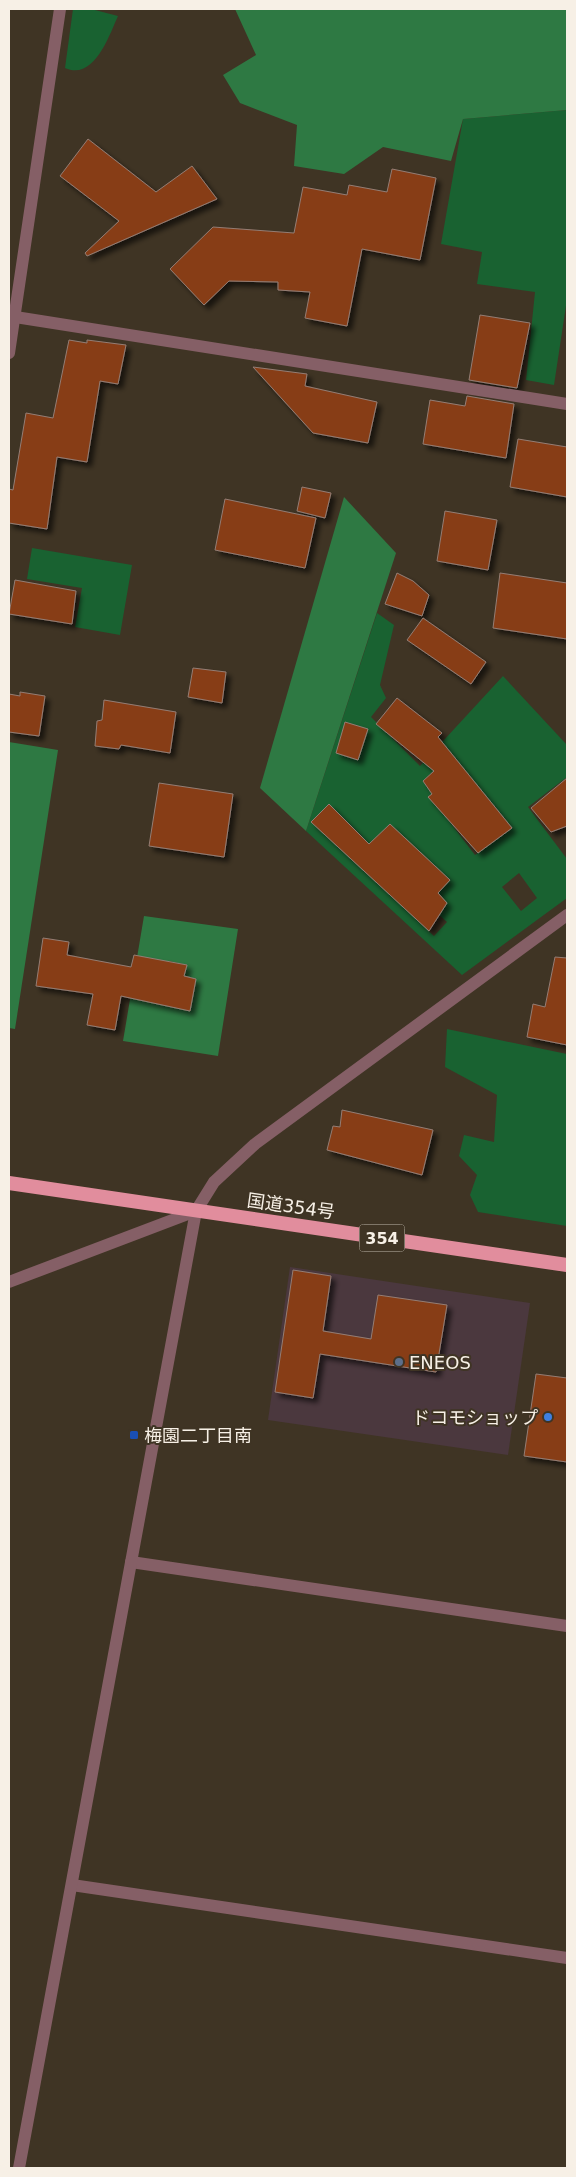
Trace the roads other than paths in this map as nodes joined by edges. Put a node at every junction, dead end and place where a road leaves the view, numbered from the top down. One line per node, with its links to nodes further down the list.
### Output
1 (60, 9): 2 (street)
2 (11, 316): 3 (street); 4 (street)
3 (9, 353)
4 (567, 404)
5 (567, 916): 7 (street)
6 (9, 1183): 7 (highway, 国道354号 / 354)
7 (196, 1211): 8 (highway, 国道354号 / 354); 9 (street); 10 (street)
8 (567, 1265)
9 (9, 1282)
10 (131, 1562): 11 (street); 12 (street)
11 (567, 1626)
12 (72, 1885): 13 (street); 14 (street)
13 (567, 1958)
14 (20, 2168)

